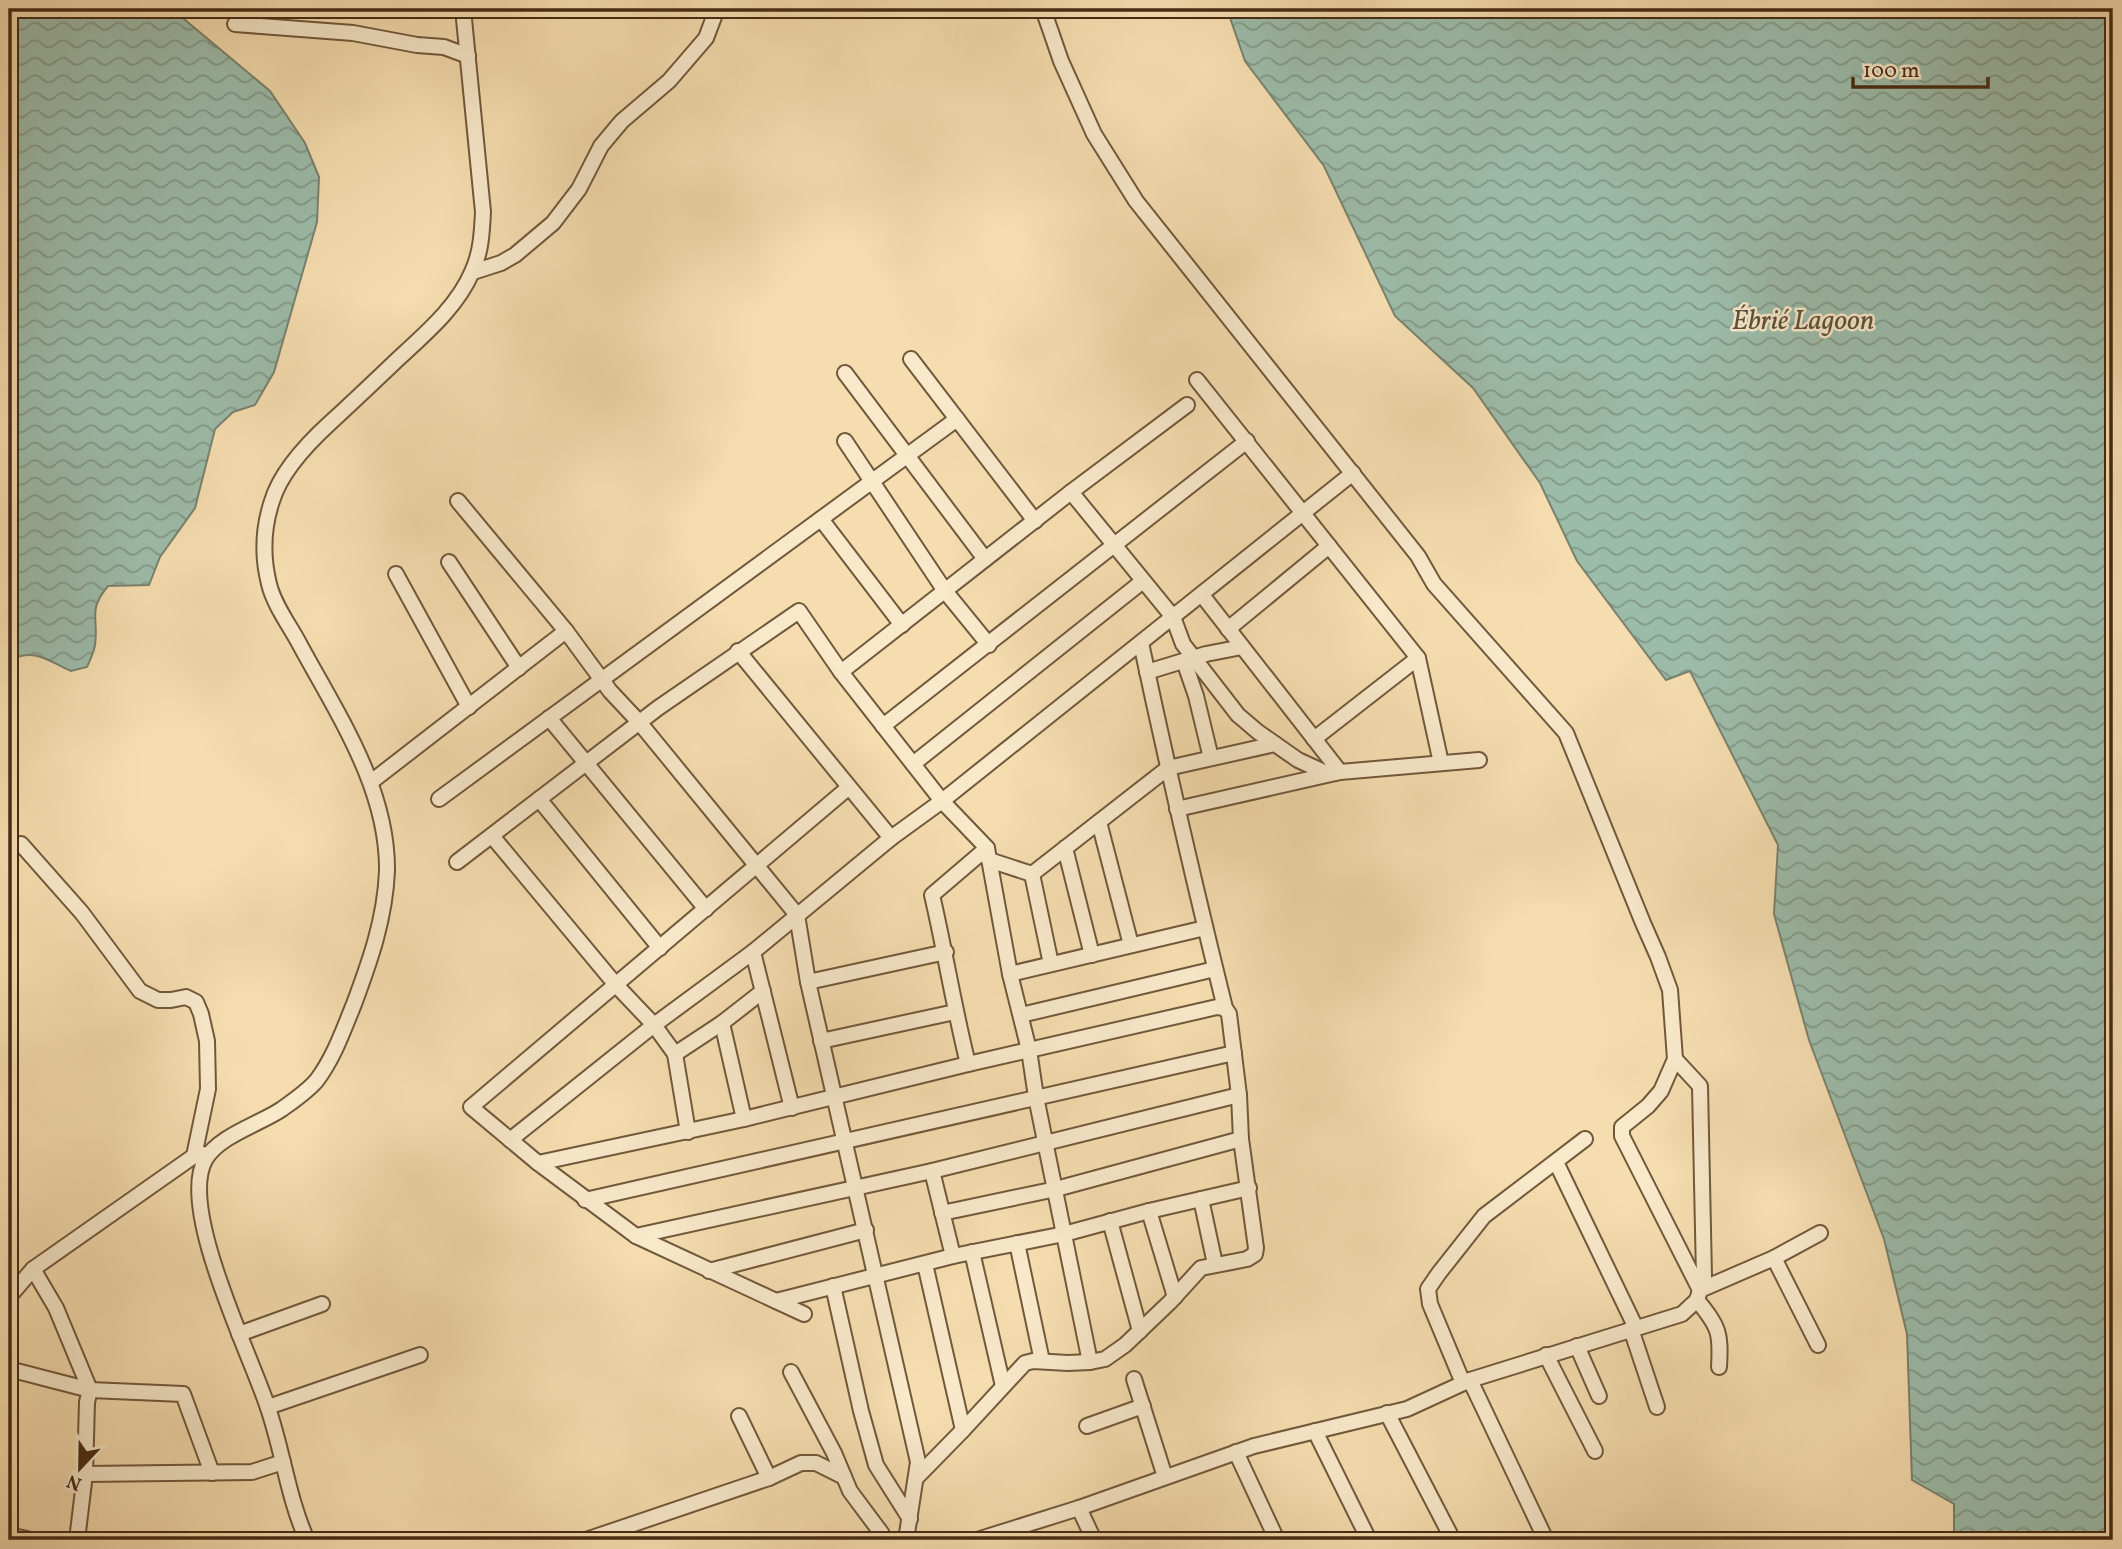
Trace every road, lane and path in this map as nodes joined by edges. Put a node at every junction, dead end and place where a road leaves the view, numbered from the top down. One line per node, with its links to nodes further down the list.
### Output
1 (463, 9): 5 (street)
2 (717, 9): 6 (street)
3 (1043, 9): 15 (street)
4 (234, 24): 5 (street)
5 (468, 56): 6 (street)
6 (472, 271): 57 (street)
7 (911, 359): 11 (street)
8 (845, 373): 14 (street)
9 (1197, 380): 13 (street)
10 (1187, 405): 17 (street)
11 (957, 419): 14 (street); 21 (street)
12 (845, 441): 16 (street)
13 (1247, 441): 19 (street); 22 (street)
14 (907, 456): 16 (street); 24 (street)
15 (1353, 473): 19 (street); 95 (street)
16 (872, 482): 20 (street); 28 (street)
17 (1071, 492): 21 (street); 22 (street)
18 (458, 501): 33 (street)
19 (1303, 513): 23 (street); 29 (street)
20 (821, 519): 31 (street); 43 (street)
21 (1035, 521): 24 (street)
22 (1115, 546): 27 (street); 35 (street)
23 (1329, 546): 32 (street); 38 (street)
24 (985, 559): 28 (street)
25 (449, 562): 40 (street)
26 (396, 573): 44 (street)
27 (1143, 581): 30 (street); 54 (street)
28 (945, 591): 31 (street); 35 (street)
29 (1202, 595): 30 (street); 32 (street)
30 (1173, 617): 34 (street); 39 (street)
31 (902, 625): 41 (street)
32 (1228, 629): 36 (street)
33 (565, 631): 40 (street); 43 (street)
34 (1141, 643): 42 (street); 61 (street)
35 (989, 645): 47 (street)
36 (1242, 647): 39 (street); 48 (street)
37 (738, 652): 41 (street); 46 (street); 58 (street)
38 (1418, 658): 48 (street); 53 (street)
39 (1189, 660): 42 (street); 49 (street); 50 (street)
40 (519, 668): 44 (street)
41 (841, 672): 47 (street)
42 (1147, 672): 55 (street)
43 (600, 680): 45 (street); 46 (street)
44 (469, 707): 57 (street)
45 (549, 718): 52 (street); 59 (street)
46 (639, 722): 52 (street); 70 (street)
47 (883, 726): 54 (street)
48 (1314, 739): 56 (street)
49 (1275, 744): 50 (street); 56 (street)
50 (1211, 758): 55 (street)
51 (1479, 760): 53 (street)
52 (587, 763): 60 (street); 72 (street)
53 (1441, 763): 56 (street)
54 (913, 764): 61 (street)
55 (1168, 768): 62 (street); 63 (street)
56 (1338, 773): 62 (street)
57 (371, 782): 108 (street)
58 (848, 788): 65 (street); 70 (street)
59 (439, 799)
60 (539, 799): 64 (street); 76 (street)
61 (942, 800): 65 (street); 68 (street)
62 (1177, 809): 74 (street)
63 (1099, 822): 67 (street); 75 (street)
64 (492, 836): 69 (street); 84 (street)
65 (891, 838): 73 (street)
66 (21, 844): 109 (street)
67 (1065, 848): 71 (street); 79 (street)
68 (988, 854): 71 (street); 78 (street); 82 (street)
69 (457, 862)
70 (757, 866): 72 (street); 73 (street)
71 (1032, 874): 80 (street)
72 (706, 909): 76 (street)
73 (797, 915): 77 (street); 83 (street)
74 (1205, 928): 75 (street); 81 (street)
75 (1131, 945): 79 (street)
76 (660, 948): 84 (street)
77 (753, 952): 85 (street); 90 (street)
78 (946, 952): 83 (street); 87 (street)
79 (1092, 955): 80 (street)
80 (1051, 964): 82 (street)
81 (1215, 969): 86 (street); 88 (street)
82 (1010, 974): 88 (street)
83 (808, 982): 91 (street)
84 (616, 985): 90 (street); 105 (street)
85 (763, 990): 89 (street); 100 (street)
86 (1225, 1008): 92 (street); 93 (street)
87 (955, 1012): 91 (street); 96 (street)
88 (1021, 1015): 92 (street)
89 (722, 1023): 94 (street); 101 (street)
90 (654, 1025): 94 (street); 105 (street)
91 (821, 1041): 98 (street)
92 (1029, 1050): 96 (street); 99 (street)
93 (1234, 1053): 97 (street); 99 (street)
94 (675, 1054): 102 (street)
95 (1675, 1059): 135 (street); 135 (street)
96 (968, 1064): 98 (street)
97 (1239, 1095): 103 (street); 107 (street)
98 (834, 1097): 100 (street); 106 (street)
99 (1037, 1097): 106 (street); 107 (street)
100 (792, 1108): 101 (street)
101 (744, 1119): 102 (street)
102 (688, 1132): 111 (street)
103 (1241, 1139): 114 (street); 115 (street)
104 (1585, 1139): 110 (street)
105 (510, 1140): 111 (street)
106 (845, 1142): 113 (street); 117 (street)
107 (1046, 1144): 112 (street); 115 (street)
108 (212, 1152): 109 (street); 143 (street)
109 (194, 1156): 131 (street)
110 (1556, 1162): 141 (street); 154 (street)
111 (538, 1163): 117 (street)
112 (932, 1171): 113 (street); 119 (street)
113 (856, 1187): 121 (street); 124 (street)
114 (1249, 1188): 116 (street); 130 (street)
115 (1056, 1189): 119 (street); 123 (street)
116 (1201, 1199): 118 (street); 130 (street)
117 (585, 1200): 124 (street)
118 (1149, 1211): 120 (street); 137 (street)
119 (942, 1213): 127 (street)
120 (1110, 1221): 123 (street); 142 (street)
121 (866, 1230): 132 (street); 133 (street)
122 (1820, 1233): 128 (street)
123 (1064, 1234): 125 (street); 149 (street)
124 (636, 1236): 132 (street)
125 (1017, 1243): 126 (street); 148 (street)
126 (972, 1252): 127 (street); 155 (street)
127 (953, 1256): 129 (street)
128 (1774, 1258): 135 (street); 144 (street)
129 (925, 1264): 133 (street); 164 (street)
130 (1215, 1264): 137 (street)
131 (33, 1269): 136 (street); 156 (street)
132 (709, 1271): 138 (street)
133 (875, 1275): 134 (street); 174 (street)
134 (833, 1286): 138 (street); 176 (street)
135 (1699, 1295): 141 (street); 150 (street)
136 (9, 1297)
137 (1175, 1297): 142 (street)
138 (776, 1301): 140 (street)
139 (322, 1304): 143 (street)
140 (804, 1314)
141 (1633, 1328): 145 (street); 160 (street)
142 (1140, 1331): 149 (street)
143 (239, 1334): 159 (street)
144 (1818, 1345)
145 (1577, 1346): 147 (street); 157 (street)
146 (420, 1355): 159 (street)
147 (1546, 1355): 154 (street); 166 (street)
148 (1042, 1361): 149 (street); 155 (street)
149 (1090, 1362)
150 (1719, 1367)
151 (9, 1368): 156 (street)
152 (791, 1371): 171 (street)
153 (1134, 1379): 158 (street)
154 (1467, 1381): 161 (street); 189 (street)
155 (1003, 1386): 164 (street)
156 (90, 1390): 169 (street); 170 (street)
157 (1599, 1396)
158 (1143, 1406): 163 (street); 172 (street)
159 (268, 1407): 168 (street)
160 (1657, 1407)
161 (1387, 1413): 165 (street); 188 (street)
162 (739, 1416): 173 (street)
163 (1087, 1426)
164 (963, 1430): 174 (street)
165 (1315, 1431): 167 (street); 187 (street)
166 (1595, 1451)
167 (1236, 1452): 172 (street); 186 (street)
168 (283, 1462): 169 (street); 180 (street)
169 (212, 1473): 170 (street)
170 (85, 1474): 179 (street)
171 (844, 1477): 173 (street); 182 (street)
172 (1165, 1477): 175 (street)
173 (769, 1478): 181 (street)
174 (916, 1478): 176 (street)
175 (1079, 1508): 184 (street); 185 (street)
176 (910, 1519): 183 (street)
177 (9, 1535): 178 (street)
178 (31, 1540)
179 (77, 1540)
180 (307, 1540)
181 (586, 1540)
182 (883, 1540)
183 (906, 1540)
184 (977, 1540)
185 (1094, 1540)
186 (1277, 1540)
187 (1369, 1540)
188 (1453, 1540)
189 (1546, 1540)

